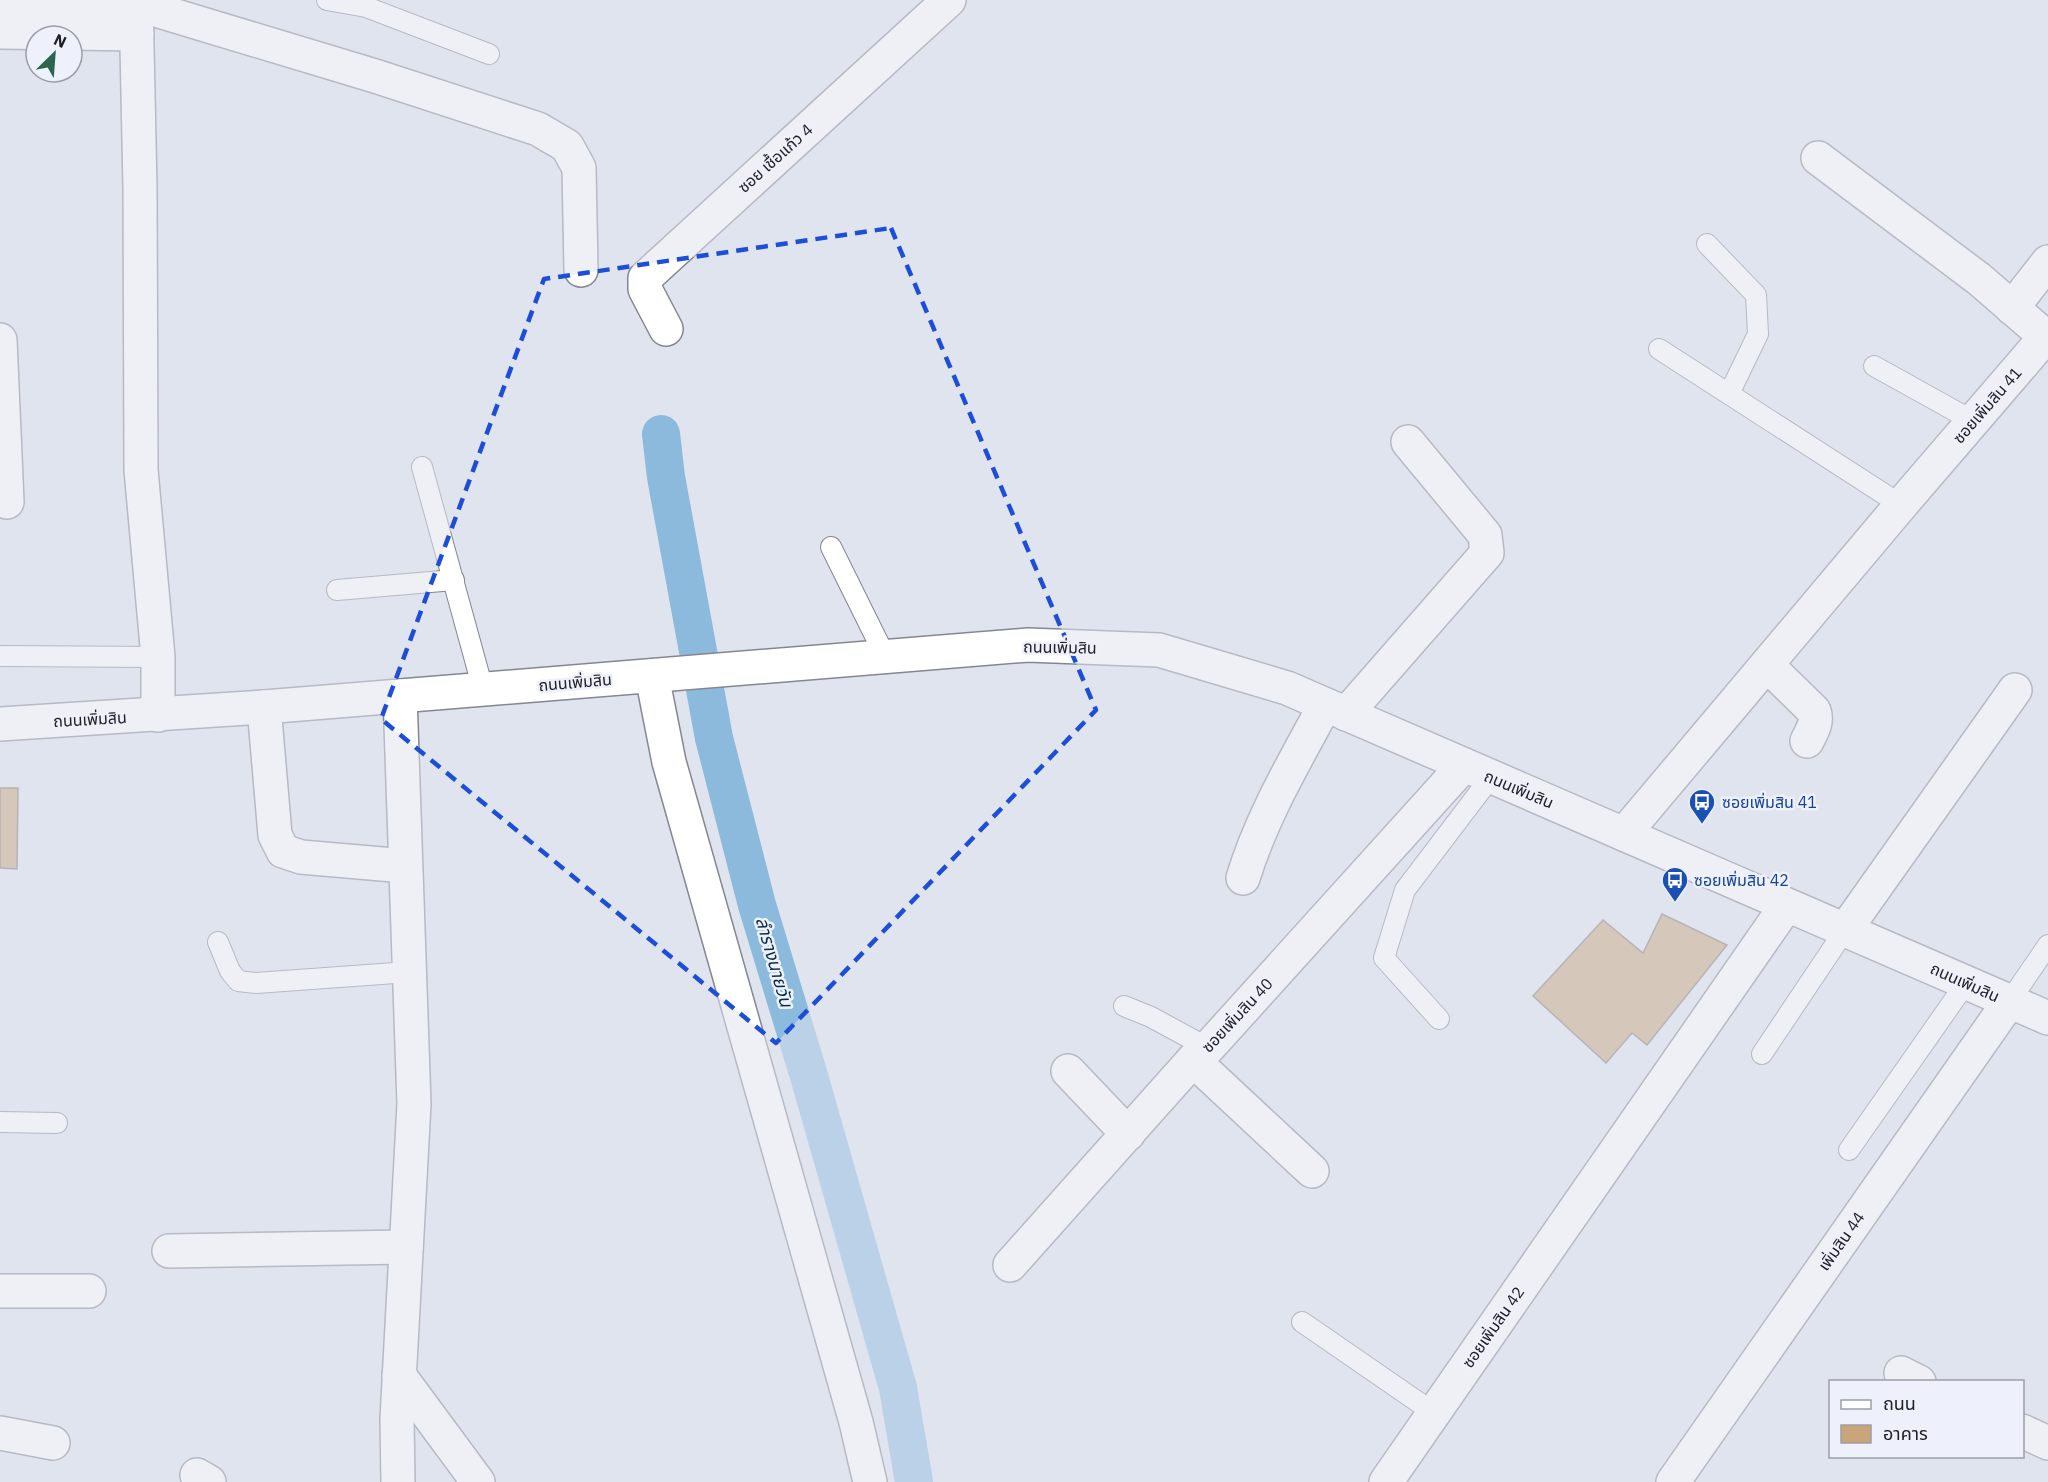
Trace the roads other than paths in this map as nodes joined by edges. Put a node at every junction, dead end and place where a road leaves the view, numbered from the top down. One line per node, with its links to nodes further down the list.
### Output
1 (327, 0): 6 (lane)
2 (949, 0): 12 (street, ซอย เชื้อแก้ว 4)
3 (0, 1): 4 (street)
4 (136, 13): 5 (street); 10 (street); 28 (street)
5 (0, 32)
6 (489, 54)
7 (1818, 159): 11 (street)
8 (1707, 244): 17 (lane)
9 (2048, 262): 11 (street)
10 (581, 270)
11 (2012, 308): 13 (street)
12 (666, 329)
13 (2047, 336): 18 (street, ซอยเพิ่มสิน 41)
14 (0, 340): 21 (street)
15 (1659, 349): 17 (lane)
16 (1874, 366): 18 (lane)
17 (1729, 394): 22 (lane)
18 (1973, 422): 22 (street, ซอยเพิ่มสิน 41)
19 (1408, 442): 35 (street)
20 (422, 467): 24 (lane)
21 (7, 502)
22 (1901, 505): 29 (street, ซอยเพิ่มสิน 41)
23 (831, 547): 27 (lane)
24 (454, 580): 25 (lane); 31 (lane)
25 (337, 590)
26 (0, 656): 28 (lane)
27 (885, 656): 30 (street, ถนนเพิ่มสิน); 35 (street, ถนนเพิ่มสิน)
28 (158, 657): 36 (street)
29 (1767, 665): 38 (street); 40 (street, ซอยเพิ่มสิน 41)
30 (652, 676): 31 (street, ถนนเพิ่มสิน); 75 (street)
31 (483, 689): 33 (street, ถนนเพิ่มสิน)
32 (2015, 690): 44 (street)
33 (400, 696): 34 (street, ถนนเพิ่มสิน); 41 (street)
34 (264, 707): 36 (street, ถนนเพิ่มสิน); 41 (street)
35 (1336, 709): 39 (street, ถนนเพิ่มสิน); 42 (street)
36 (159, 715): 37 (street, ถนนเพิ่มสิน)
37 (0, 724)
38 (1807, 741)
39 (1478, 771): 40 (street, ถนนเพิ่มสิน); 52 (lane); 54 (street, ซอยเพิ่มสิน 40)
40 (1624, 834): 43 (street, ถนนเพิ่มสิน)
41 (405, 866): 47 (street)
42 (1243, 878)
43 (1785, 906): 44 (street, ถนนเพิ่มสิน); 68 (street, ซอยเพิ่มสิน 42)
44 (1845, 930): 48 (street, ถนนเพิ่มสิน); 53 (lane)
45 (218, 942): 47 (lane)
46 (2048, 945): 49 (lane)
47 (409, 972): 61 (street)
48 (1966, 983): 49 (street, ถนนเพิ่มสิน); 59 (lane)
49 (2009, 1002): 51 (street, ถนนเพิ่มสิน); 77 (street, เพิ่มสิน 44)
50 (1124, 1006): 54 (lane)
51 (2048, 1018)
52 (1439, 1019)
53 (1762, 1053)
54 (1200, 1054): 58 (street, ซอยเพิ่มสิน 40); 60 (street)
55 (1068, 1071): 58 (street)
56 (0, 1122): 57 (lane)
57 (57, 1123)
58 (1128, 1134): 63 (street, ซอยเพิ่มสิน 40)
59 (1848, 1150)
60 (1312, 1171)
61 (406, 1247): 62 (street); 67 (street)
62 (169, 1251)
63 (1010, 1266)
64 (0, 1291): 65 (street)
65 (89, 1291)
66 (1302, 1322): 68 (lane)
67 (399, 1375): 73 (street); 74 (street)
68 (1434, 1413): 76 (street, ซอยเพิ่มสิน 42)
69 (2024, 1432): 72 (street)
70 (0, 1433): 71 (street)
71 (53, 1443)
72 (2048, 1443)
73 (398, 1482)
74 (478, 1482)
75 (870, 1482)
76 (1386, 1482)
77 (1673, 1482)

